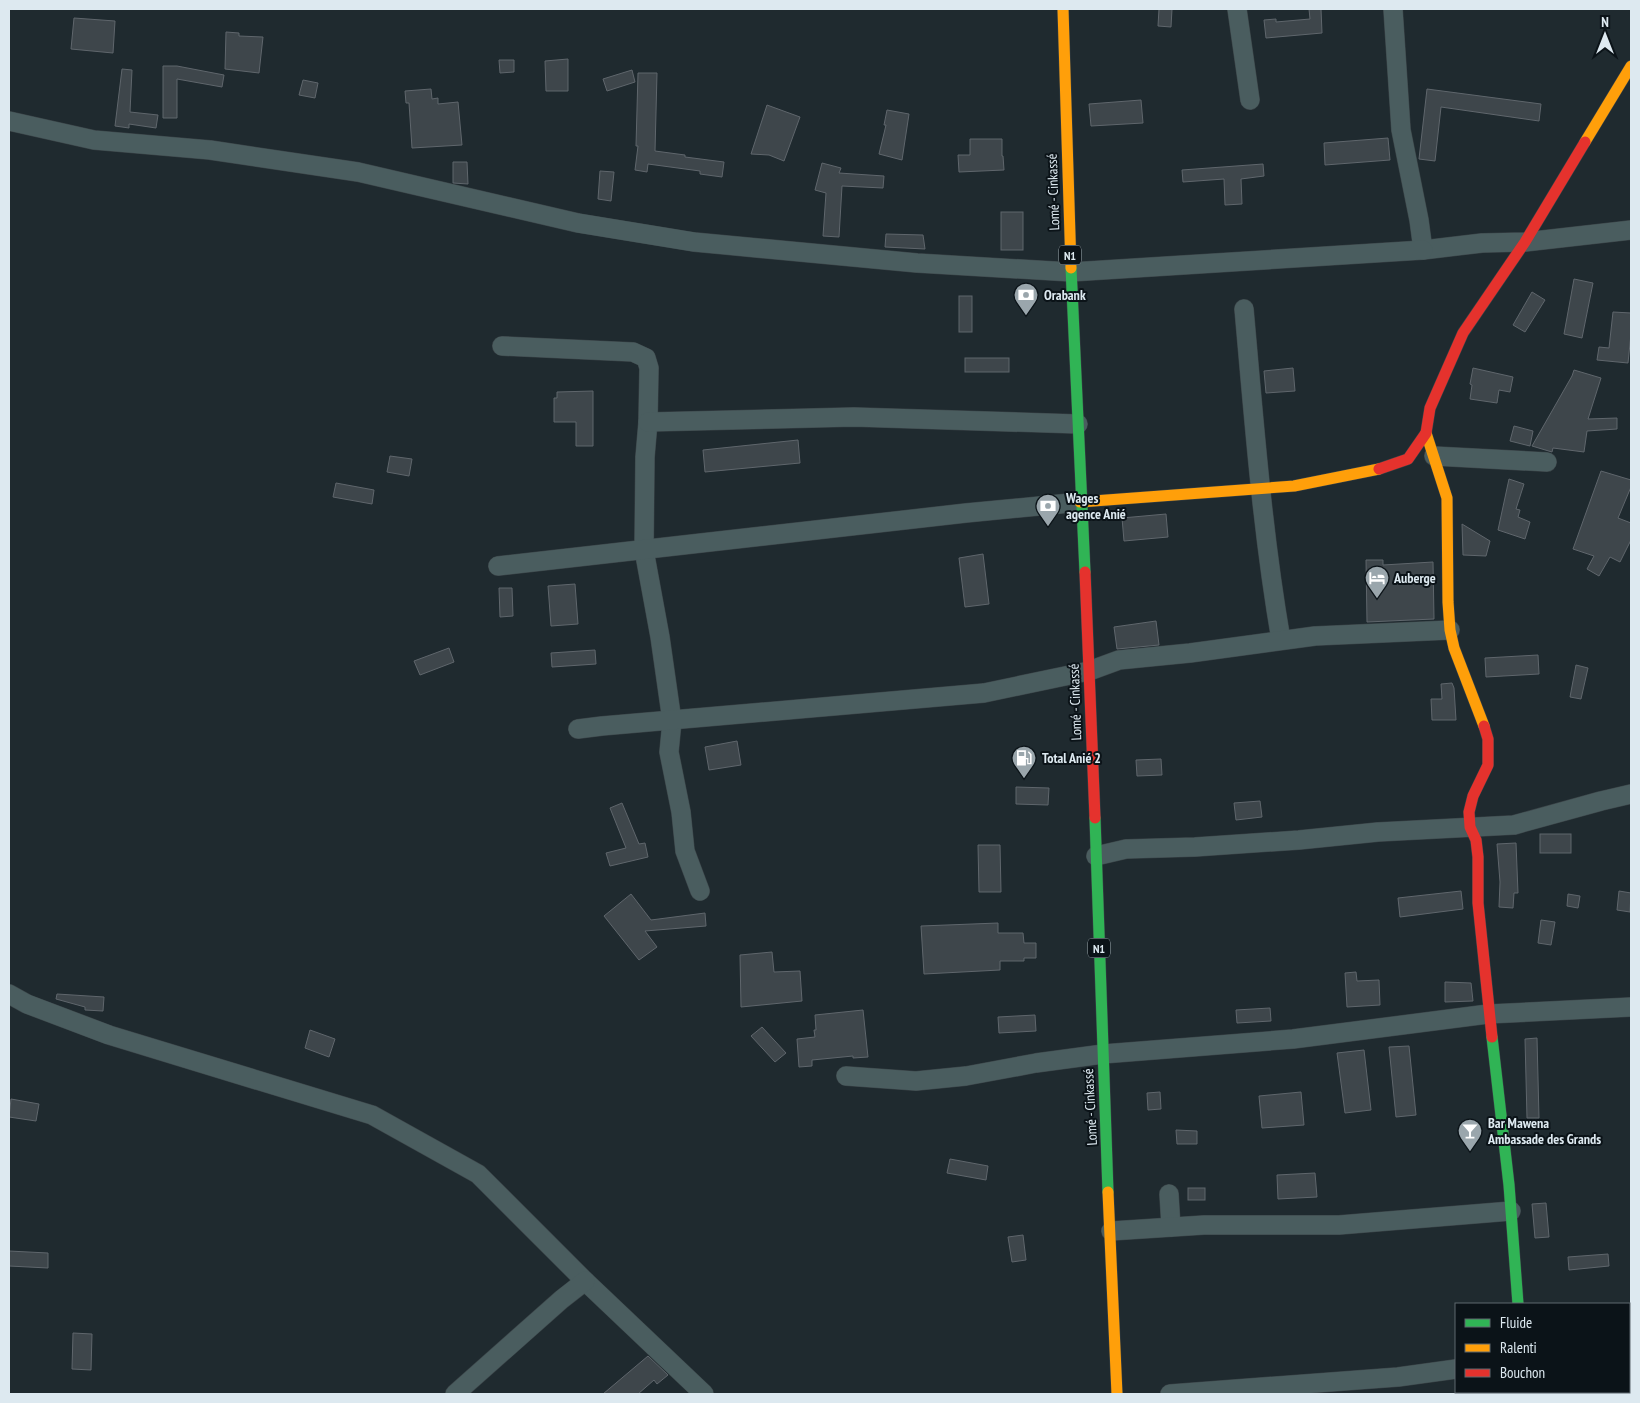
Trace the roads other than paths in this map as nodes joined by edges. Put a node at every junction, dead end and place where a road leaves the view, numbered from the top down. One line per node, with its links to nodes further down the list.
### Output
1 (1063, 9): 10 (main road, Lomé - Cinkassé / N1)
2 (1237, 9): 5 (street)
3 (1393, 9): 9 (street)
4 (1631, 66): 8 (main road)
5 (1250, 100)
6 (9, 121): 10 (street)
7 (1631, 230): 8 (street)
8 (1525, 242): 9 (street); 15 (main road)
9 (1423, 250): 10 (street)
10 (1071, 272): 14 (main road, Lomé - Cinkassé / N1)
11 (1244, 309): 18 (street)
12 (502, 346): 13 (street)
13 (648, 422): 14 (street); 20 (street)
14 (1078, 424): 19 (main road, Lomé - Cinkassé / N1)
15 (1426, 433): 16 (main road); 18 (main road)
16 (1434, 456): 17 (street); 22 (main road)
17 (1547, 462)
18 (1260, 488): 19 (main road); 23 (street)
19 (1080, 502): 20 (street); 24 (main road, Lomé - Cinkassé / N1)
20 (644, 550): 21 (street); 25 (street)
21 (498, 566)
22 (1450, 630): 23 (street); 28 (main road)
23 (1281, 640): 24 (street)
24 (1089, 671): 25 (street); 29 (main road, Lomé - Cinkassé / N1)
25 (672, 721): 26 (street); 30 (street)
26 (578, 729)
27 (1631, 794): 28 (street)
28 (1470, 827): 29 (street); 33 (main road)
29 (1096, 856): 34 (main road, Lomé - Cinkassé / N1)
30 (700, 891)
31 (9, 994): 40 (street)
32 (1631, 1006): 33 (street)
33 (1488, 1014): 34 (street); 37 (main road)
34 (1103, 1054): 35 (street); 39 (main road, Lomé - Cinkassé / N1)
35 (846, 1076)
36 (1169, 1194): 38 (street)
37 (1511, 1211): 38 (street); 41 (main road)
38 (1171, 1227): 39 (street)
39 (1111, 1231): 45 (main road, Lomé - Cinkassé / N1)
40 (584, 1282): 43 (street); 44 (street)
41 (1518, 1303)
42 (1455, 1369): 46 (street)
43 (455, 1394)
44 (704, 1394)
45 (1117, 1394)
46 (1170, 1394)

